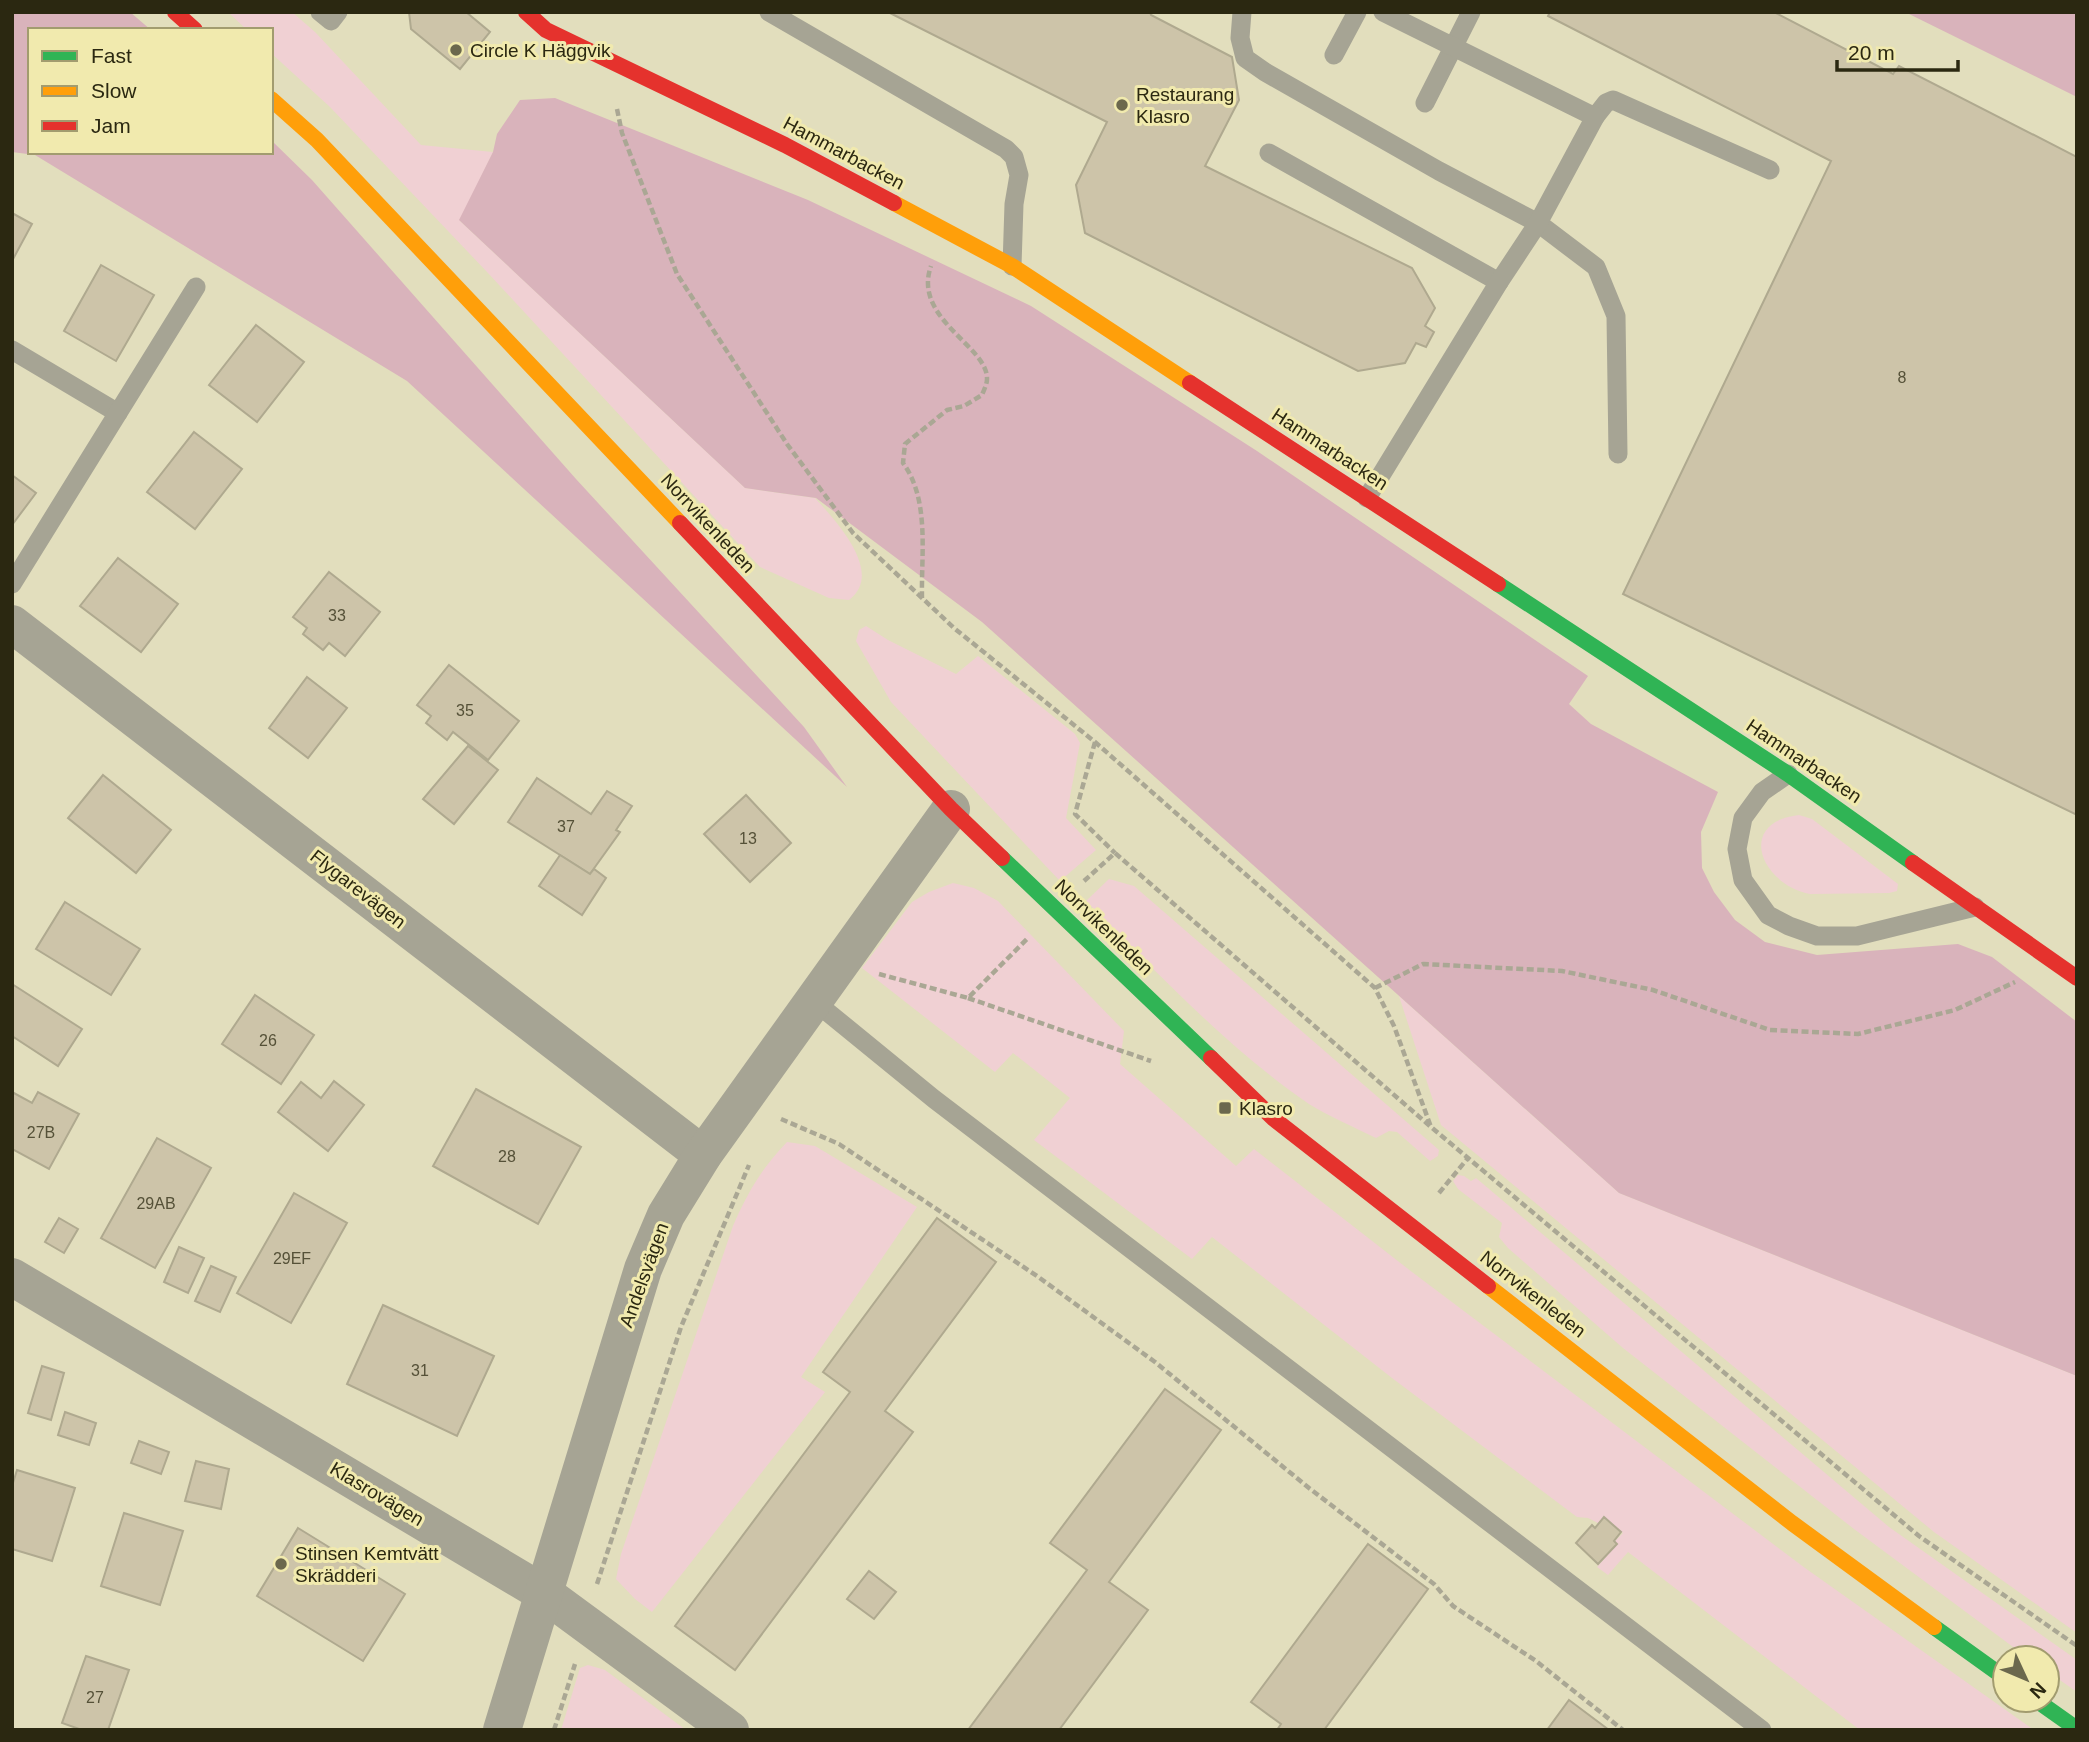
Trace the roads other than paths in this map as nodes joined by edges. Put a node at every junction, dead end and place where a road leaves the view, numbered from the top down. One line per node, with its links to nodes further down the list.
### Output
1 (175, 12): 10 (main road)
2 (320, 12): 3 (lane)
3 (338, 12)
4 (526, 12): 19 (main road, Hammarbacken)
5 (769, 12): 19 (lane)
6 (1242, 12): 18 (lane)
7 (1357, 12): 12 (lane)
8 (1383, 12): 11 (lane)
9 (1471, 12): 11 (lane)
10 (193, 28)
11 (1453, 46): 14 (lane); 15 (lane)
12 (1335, 55)
13 (273, 101): 29 (main road, Norrvikenleden)
14 (1425, 103)
15 (1595, 117): 17 (lane); 18 (lane)
16 (1269, 153): 20 (lane)
17 (1770, 170)
18 (1538, 223): 20 (lane); 24 (lane)
19 (1012, 266): 25 (main road, Hammarbacken)
20 (1499, 282): 25 (lane)
21 (196, 286): 23 (lane)
22 (12, 350): 23 (lane)
23 (118, 413): 26 (lane)
24 (1618, 454)
25 (1367, 498): 28 (main road, Hammarbacken)
26 (12, 584)
27 (12, 624): 33 (street, Flygarevägen)
28 (1788, 774): 30 (main road, Hammarbacken); 30 (lane)
29 (951, 810): 32 (street, Andelsvägen); 36 (main road, Norrvikenleden)
30 (1978, 906): 31 (main road, Hammarbacken)
31 (2077, 978)
32 (814, 1001): 33 (street, Andelsvägen); 40 (lane)
33 (703, 1155): 35 (street, Andelsvägen)
34 (12, 1276): 35 (street, Klasrovägen)
35 (545, 1594): 38 (street, Andelsvägen); 39 (street, Klasrovägen)
36 (1991, 1668)
37 (2055, 1714): 41 (main road)
38 (502, 1730)
39 (730, 1730)
40 (1762, 1730)
41 (2077, 1730)

